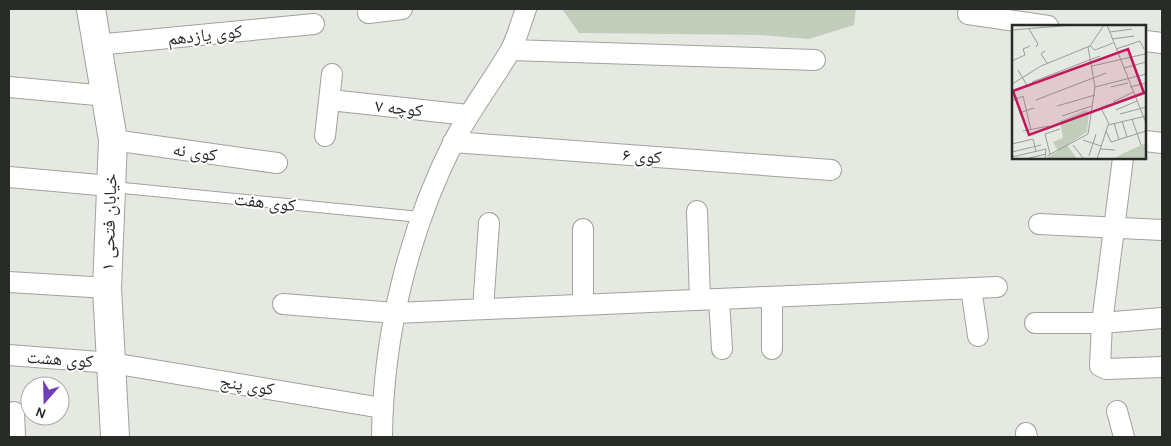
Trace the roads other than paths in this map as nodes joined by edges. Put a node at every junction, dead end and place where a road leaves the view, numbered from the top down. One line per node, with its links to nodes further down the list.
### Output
1 (91, 9): 10 (street, خیابان فتحی ۱)
2 (402, 9): 4 (street)
3 (526, 9): 11 (street)
4 (368, 13)
5 (968, 14): 7 (street)
6 (314, 24): 10 (street, کوی یازدهم)
7 (1041, 25)
8 (1146, 41): 9 (street)
9 (1162, 43)
10 (96, 45): 15 (street, خیابان فتحی ۱)
11 (511, 50): 12 (street); 17 (street)
12 (815, 60)
13 (332, 74): 16 (street)
14 (9, 87): 15 (street)
15 (107, 96): 19 (street, خیابان فتحی ۱)
16 (330, 100): 17 (street, کوچه ۷); 18 (street)
17 (468, 115): 21 (street)
18 (325, 136)
19 (113, 140): 24 (street, کوی نه); 27 (street, خیابان فتحی ۱)
20 (1146, 140): 22 (street)
21 (453, 142): 25 (street, کوی ۶); 29 (street)
22 (1162, 143)
23 (1123, 159): 33 (street)
24 (277, 163)
25 (831, 170)
26 (9, 177): 27 (street)
27 (110, 186): 29 (lane, کوی هفت); 37 (street, خیابان فتحی ۱)
28 (697, 211): 40 (street)
29 (420, 217): 44 (street)
30 (490, 223): 43 (street)
31 (1039, 224): 33 (street)
32 (583, 229): 42 (street)
33 (1114, 229): 34 (street); 47 (street)
34 (1162, 230)
35 (9, 282): 37 (street)
36 (997, 287): 38 (street)
37 (107, 288): 52 (street, خیابان فتحی ۱)
38 (971, 288): 39 (street); 48 (street)
39 (772, 297): 40 (street); 50 (street)
40 (709, 299): 42 (street); 49 (street)
41 (283, 304): 44 (street)
42 (583, 305): 43 (street)
43 (483, 309): 44 (street)
44 (395, 312): 54 (street)
45 (1162, 318): 47 (street)
46 (1035, 323): 47 (street)
47 (1102, 323): 53 (street)
48 (978, 336)
49 (722, 349)
50 (772, 349)
51 (9, 355): 52 (street, کوی هشت)
52 (112, 363): 54 (street, کوی پنج); 58 (street, خیابان فتحی ۱)
53 (1162, 367)
54 (382, 408): 59 (street)
55 (1117, 411): 60 (street)
56 (14, 412): 57 (street)
57 (15, 437)
58 (115, 437)
59 (382, 437)
60 (1124, 437)

